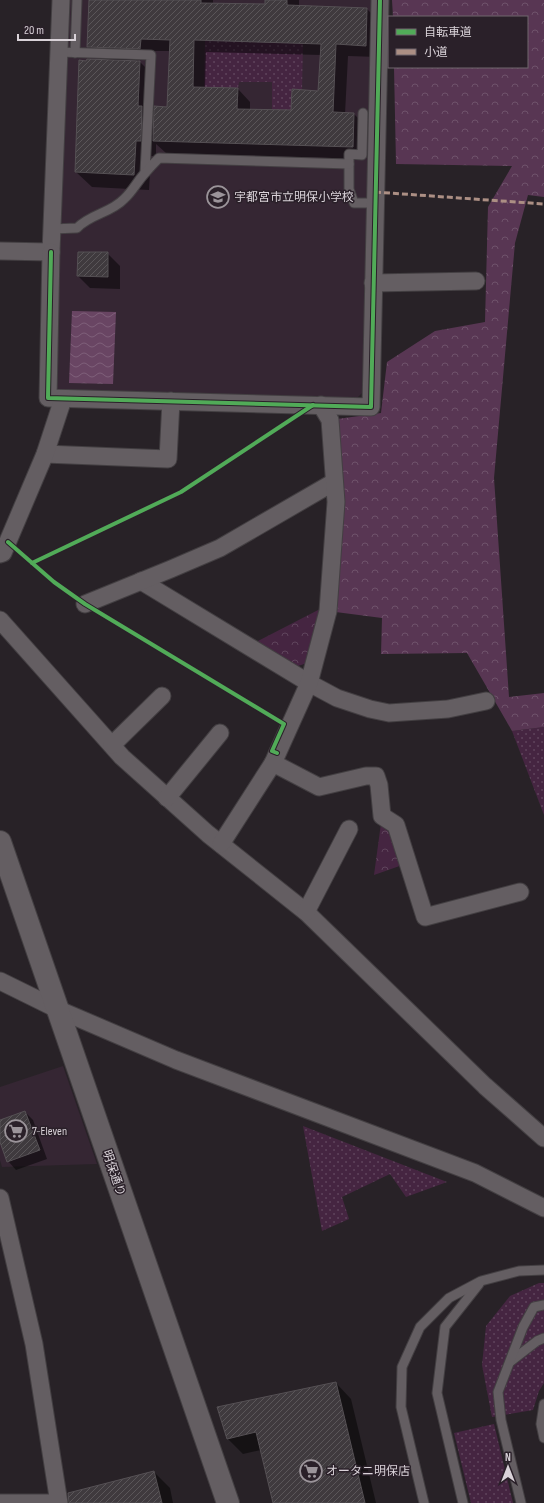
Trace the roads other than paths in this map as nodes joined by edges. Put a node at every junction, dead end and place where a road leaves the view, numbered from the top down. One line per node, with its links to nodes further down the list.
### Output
1 (61, 0): 4 (street)
2 (78, 0): 4 (lane)
3 (380, 0): 8 (street)
4 (67, 53): 7 (lane); 9 (street)
5 (363, 114): 6 (lane)
6 (349, 164): 7 (lane); 8 (lane)
7 (146, 172): 9 (lane)
8 (375, 203): 13 (street)
9 (52, 229): 11 (street)
10 (0, 252): 11 (street)
11 (51, 252): 14 (street)
12 (476, 281): 13 (street)
13 (373, 282): 16 (street)
14 (63, 399): 15 (street); 17 (street)
15 (171, 401): 16 (street); 17 (street)
16 (321, 406): 18 (street)
17 (45, 454): 19 (street)
18 (334, 482): 20 (street); 23 (street)
19 (0, 554)
20 (141, 581): 21 (street); 23 (street)
21 (85, 604)
22 (0, 620): 27 (street)
23 (309, 683): 25 (street); 28 (street)
24 (162, 696): 27 (street)
25 (486, 701)
26 (220, 733): 29 (street)
27 (112, 745): 29 (street)
28 (273, 763): 32 (street); 33 (street)
29 (167, 798): 32 (street)
30 (349, 829): 34 (street)
31 (0, 842): 36 (street, 明保通り)
32 (221, 844): 34 (street)
33 (520, 892)
34 (306, 912): 37 (street)
35 (0, 981): 36 (street)
36 (57, 1009): 39 (street); 48 (street, 明保通り)
37 (544, 1138)
38 (0, 1198): 47 (street)
39 (544, 1208)
40 (544, 1270): 41 (lane)
41 (481, 1281): 49 (lane); 50 (lane)
42 (544, 1305): 44 (lane)
43 (544, 1338): 44 (lane)
44 (509, 1363): 51 (lane)
45 (544, 1404): 46 (lane)
46 (544, 1438)
47 (0, 1503)
48 (228, 1503)
49 (424, 1503)
50 (463, 1503)
51 (521, 1503)

